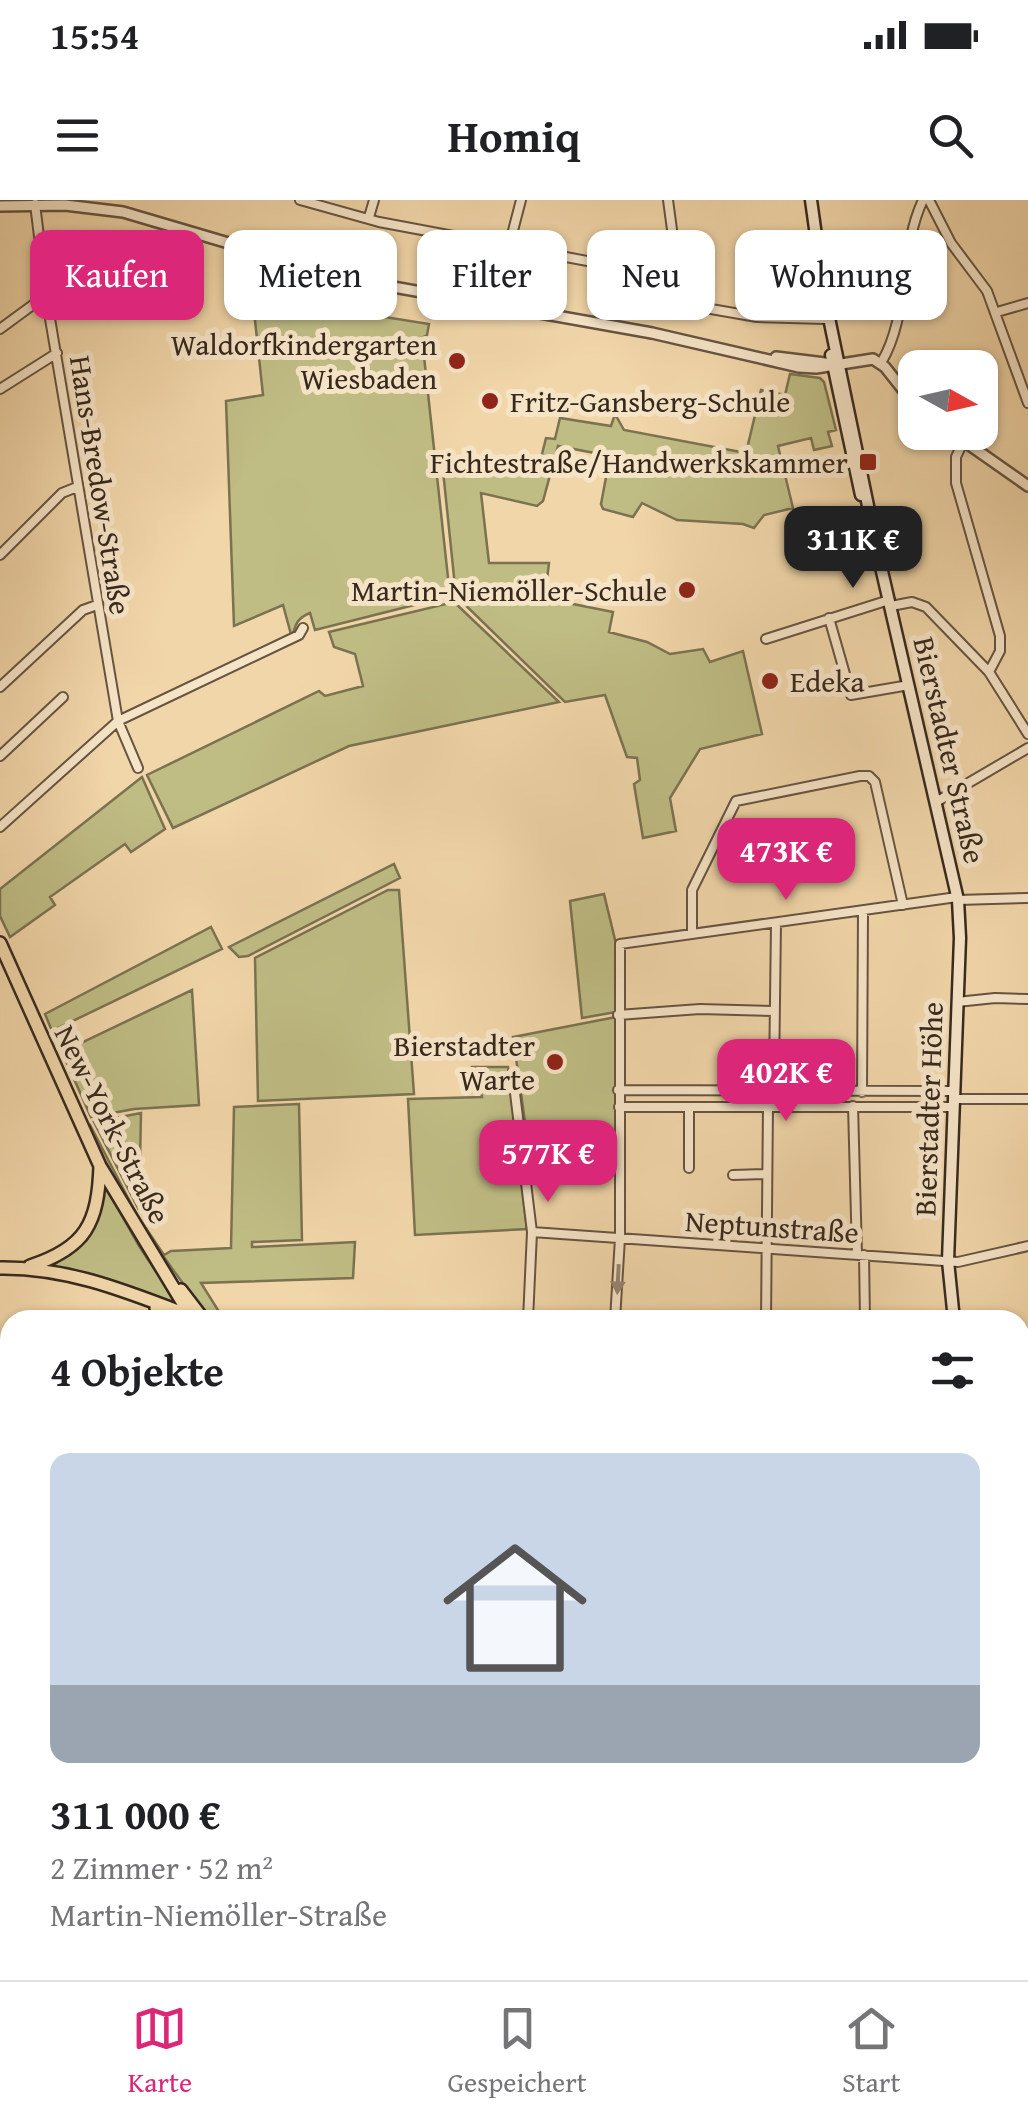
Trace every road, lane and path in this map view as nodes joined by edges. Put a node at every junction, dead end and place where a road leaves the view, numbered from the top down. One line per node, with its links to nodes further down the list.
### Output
1 (300, 200): 9 (street)
2 (374, 200): 9 (street)
3 (520, 200): 12 (street)
4 (668, 200): 13 (street)
5 (811, 200): 14 (main road, Bierstadter Straße)
6 (926, 200): 17 (street); 24 (street)
7 (35, 204): 8 (street); 10 (street, Hans-Bredow-Straße); 23 (street)
8 (0, 208)
9 (369, 217): 11 (street)
10 (38, 230)
11 (422, 230)
12 (513, 230)
13 (672, 230)
14 (815, 230)
15 (1028, 303): 17 (street)
16 (30, 307): 21 (street)
17 (997, 312): 27 (street)
18 (51, 320): 22 (street, Hans-Bredow-Straße)
19 (826, 320): 23 (main road, Bierstadter Straße)
20 (828, 320): 23 (main road, Bierstadter Straße)
21 (0, 330)
22 (57, 353): 26 (street); 30 (street, Hans-Bredow-Straße)
23 (836, 363): 24 (street); 33 (main road, Bierstadter Straße)
24 (881, 363): 25 (street)
25 (898, 384)
26 (0, 389)
27 (1028, 403)
28 (959, 450): 38 (street)
29 (975, 450): 31 (street)
30 (77, 486): 32 (street); 34 (street, Hans-Bredow-Straße)
31 (1028, 486)
32 (0, 556)
33 (890, 603): 35 (street); 38 (street); 39 (main road, Bierstadter Straße)
34 (96, 605): 40 (street); 42 (street, Hans-Bredow-Straße)
35 (829, 618): 37 (street); 39 (street)
36 (303, 628): 42 (street)
37 (766, 639)
38 (989, 672): 43 (street)
39 (909, 684): 47 (main road, Bierstadter Straße)
40 (0, 688)
41 (63, 697): 45 (street)
42 (118, 721): 46 (street, Hans-Bredow-Straße); 48 (street)
43 (1028, 734)
44 (1028, 748): 47 (street)
45 (0, 756)
46 (138, 768)
47 (936, 802): 49 (main road, Bierstadter Straße)
48 (0, 828)
49 (958, 898): 50 (street); 51 (street); 58 (main road, Bierstadter Höhe)
50 (1028, 898)
51 (903, 905): 52 (street); 54 (street)
52 (864, 911): 53 (street); 64 (street)
53 (776, 923): 54 (street); 59 (street)
54 (692, 934): 60 (street)
55 (0, 943): 56 (main road, New-York-Straße)
56 (3, 959): 71 (main road, New-York-Straße)
57 (1028, 1000): 58 (street)
58 (957, 1002): 65 (main road, Bierstadter Höhe)
59 (774, 1011): 60 (street); 62 (street)
60 (618, 1014): 61 (street)
61 (618, 1090): 62 (street); 68 (street)
62 (772, 1090): 64 (street); 67 (street)
63 (515, 1092): 75 (street)
64 (862, 1092): 65 (street)
65 (954, 1099): 66 (street); 69 (street); 80 (main road, Bierstadter Höhe)
66 (1028, 1099)
67 (768, 1105): 69 (street); 70 (street); 73 (street)
68 (619, 1106): 70 (street); 76 (street)
69 (852, 1106): 79 (street)
70 (688, 1107): 72 (street)
71 (100, 1166): 82 (main road); 86 (main road, New-York-Straße)
72 (689, 1168)
73 (766, 1174): 74 (street); 78 (street)
74 (732, 1175)
75 (532, 1232): 76 (street, Neptunstraße); 87 (street)
76 (620, 1238): 78 (street, Neptunstraße); 88 (street, one-way to 88)
77 (1028, 1246): 80 (street, Neptunstraße)
78 (767, 1249): 79 (street, Neptunstraße); 89 (street)
79 (861, 1254): 80 (street, Neptunstraße); 90 (street)
80 (948, 1261): 91 (main road, Bierstadter Höhe)
81 (0, 1268): 82 (main road)
82 (26, 1268): 83 (main road)
83 (135, 1296): 84 (main road); 85 (main road)
84 (158, 1310)
85 (172, 1310)
86 (190, 1310)
87 (528, 1310)
88 (616, 1310)
89 (766, 1310)
90 (864, 1310)
91 (953, 1310)

